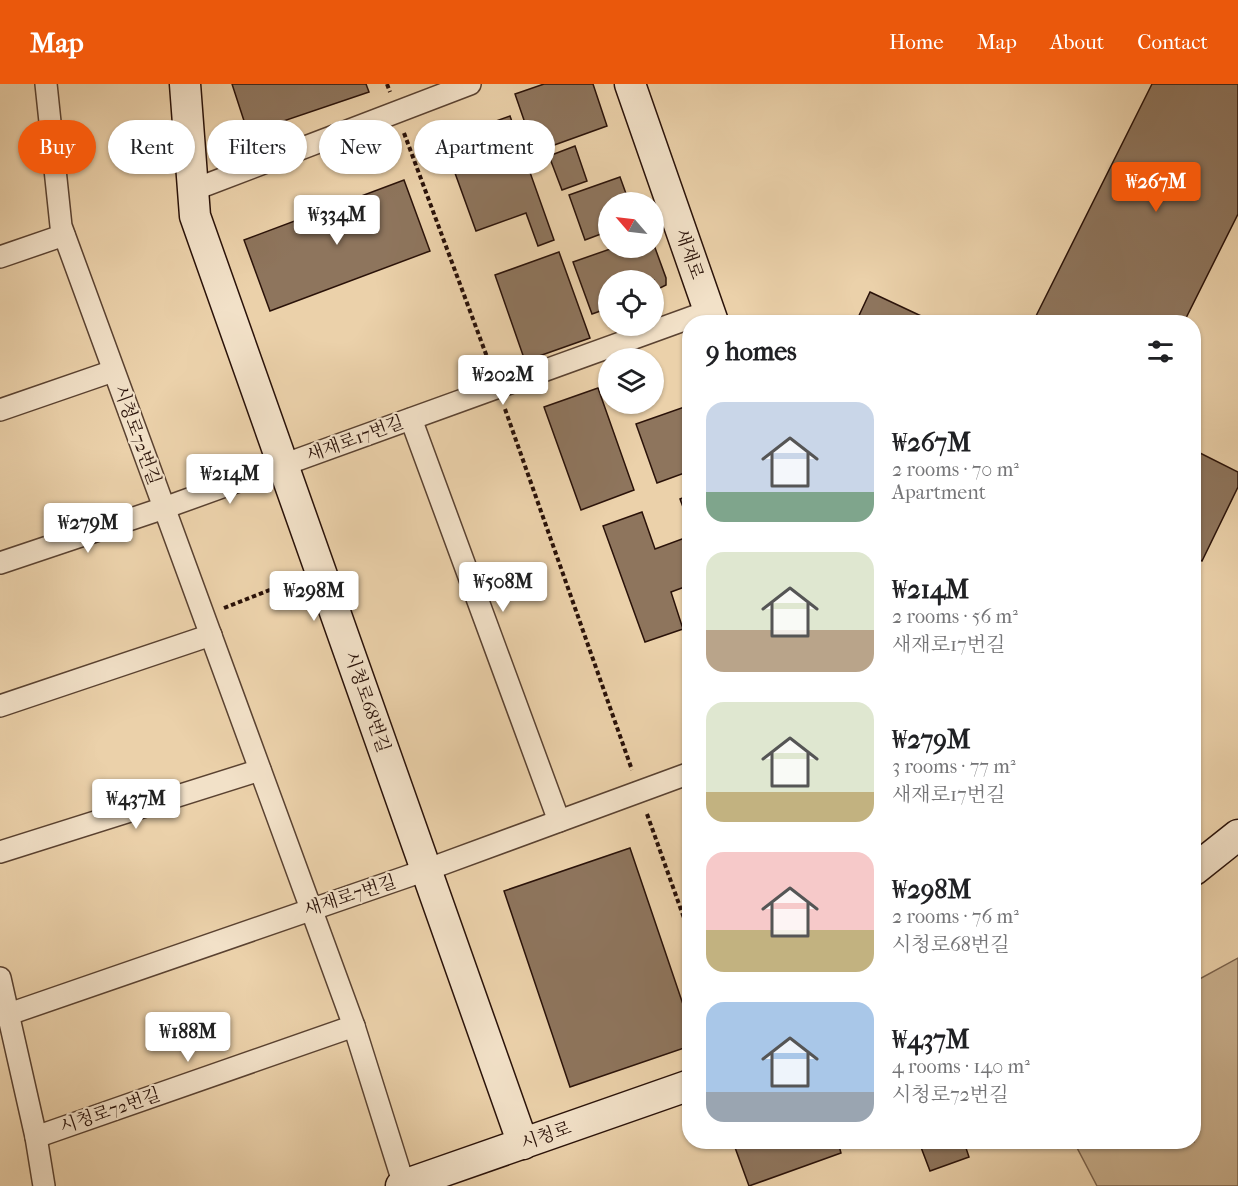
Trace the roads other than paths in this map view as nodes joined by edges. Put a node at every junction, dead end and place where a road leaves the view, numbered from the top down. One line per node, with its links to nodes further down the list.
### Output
1 (46, 84): 6 (street, 시청로72번길)
2 (185, 84): 5 (street, 시청로68번길)
3 (470, 84): 5 (street)
4 (630, 84): 8 (street, 새재로)
5 (193, 190): 13 (street, 시청로68번길)
6 (64, 235): 7 (street); 10 (street, 시청로72번길)
7 (0, 257)
8 (710, 315)
9 (682, 327): 12 (street, 새재로17번길)
10 (114, 371): 11 (street, 시청로72번길); 14 (street, 시청로72번길)
11 (0, 410)
12 (411, 419): 13 (street, 새재로17번길); 20 (street)
13 (283, 465): 14 (street, 새재로17번길); 24 (street, 시청로68번길)
14 (164, 508): 15 (street, 새재로17번길); 16 (street, 시청로72번길)
15 (0, 563)
16 (207, 626): 17 (street); 18 (street, 시청로72번길)
17 (0, 706)
18 (260, 770): 22 (street); 25 (street, 시청로72번길)
19 (682, 776): 20 (street, 새재로7번길)
20 (559, 821): 24 (street, 새재로7번길)
21 (1238, 835): 23 (street)
22 (0, 852)
23 (1201, 864)
24 (426, 870): 25 (street, 새재로7번길); 31 (street, 시청로68번길)
25 (312, 908): 27 (street, 새재로7번길); 28 (street, 시청로72번길)
26 (0, 978): 27 (street)
27 (9, 1014): 30 (street)
28 (354, 1026): 30 (street, 시청로72번길); 32 (street, 시청로72번길)
29 (682, 1088): 31 (street, 시청로)
30 (36, 1137): 33 (street)
31 (523, 1144): 32 (street, 시청로)
32 (403, 1185)
33 (44, 1186)

